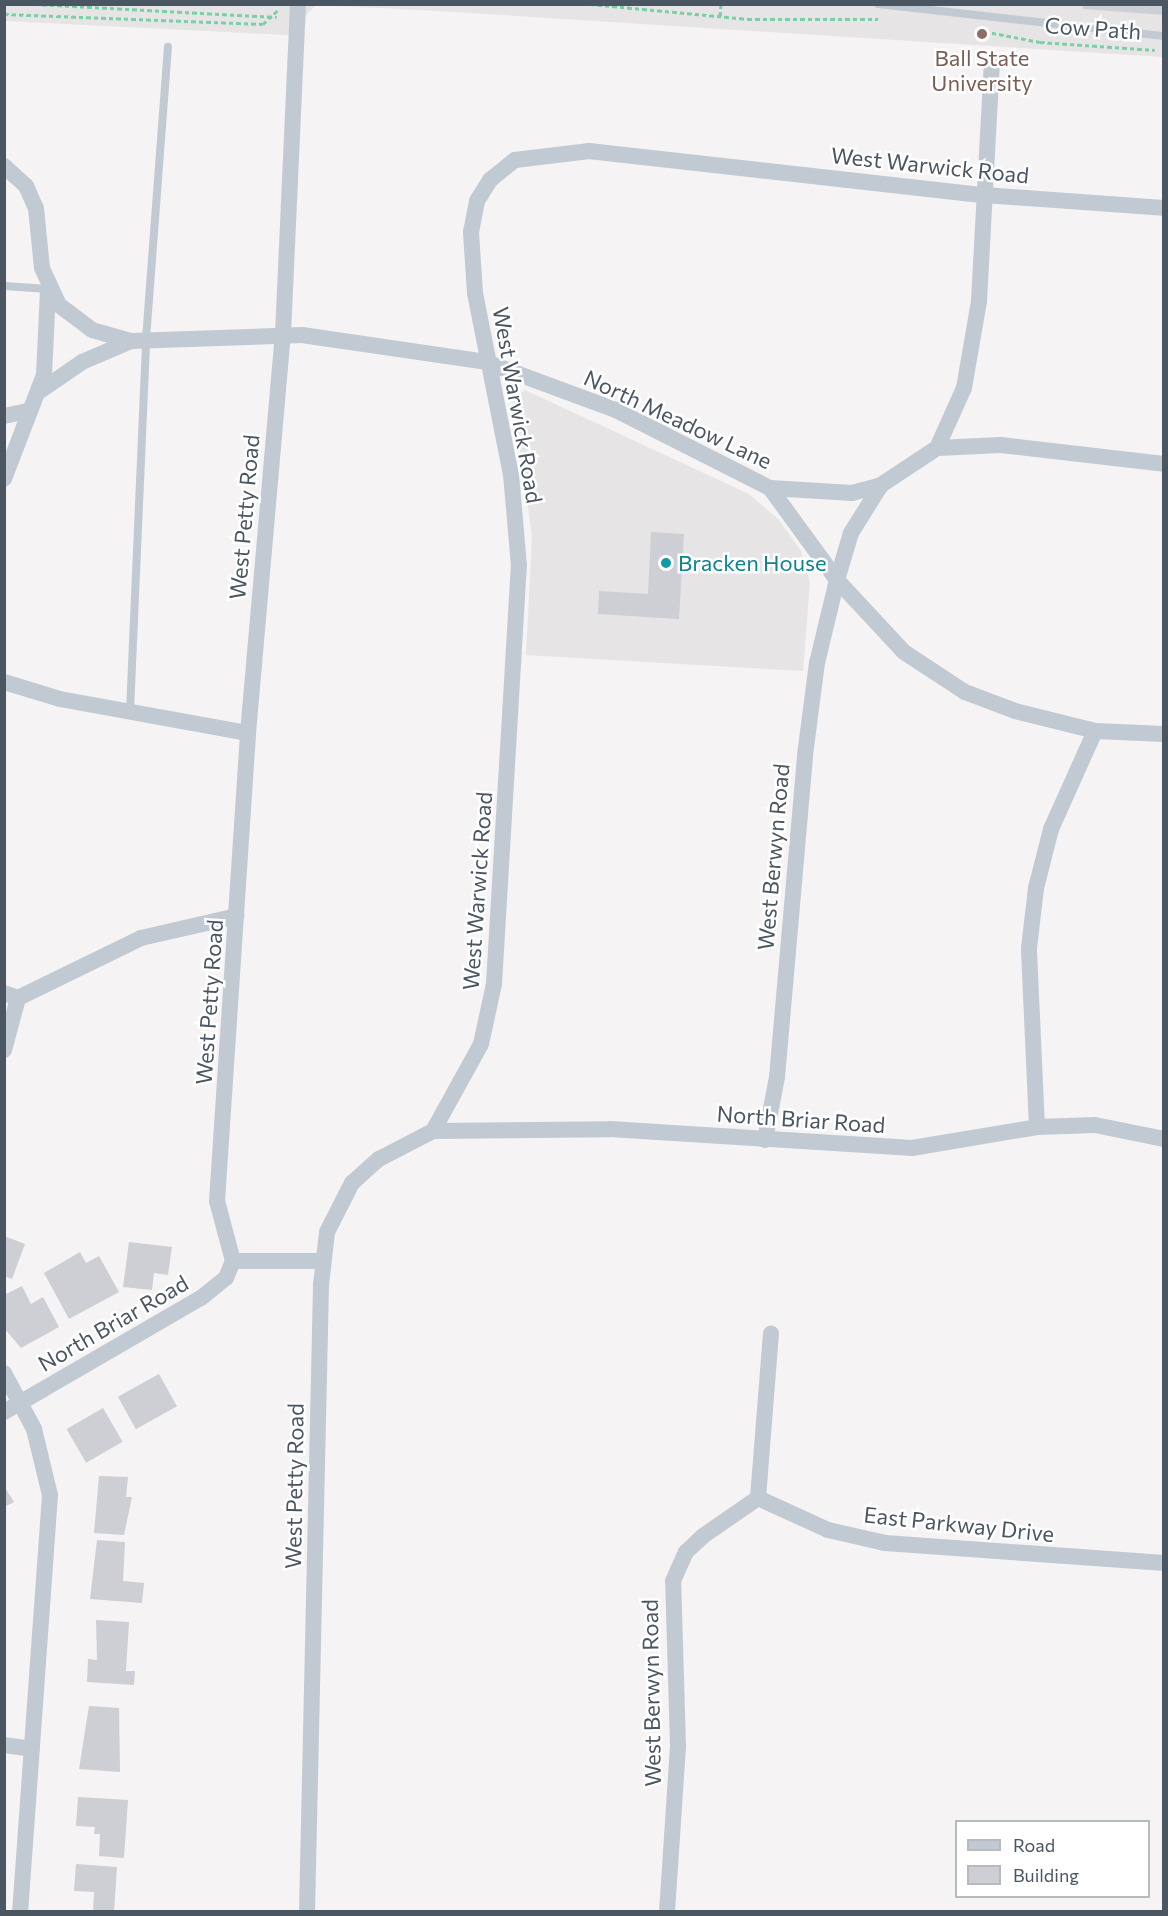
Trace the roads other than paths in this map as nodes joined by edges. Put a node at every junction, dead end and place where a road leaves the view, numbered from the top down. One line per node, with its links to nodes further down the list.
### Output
1 (298, 4): 11 (street, West Petty Road)
2 (878, 4): 3 (lane)
3 (1164, 36)
4 (168, 47): 12 (lane)
5 (992, 63): 7 (street)
6 (4, 166): 10 (street)
7 (984, 195): 8 (street, West Warwick Road); 13 (street, West Warwick Road); 17 (street)
8 (1164, 208)
9 (4, 286): 10 (lane)
10 (48, 289): 12 (street); 14 (street)
11 (283, 334): 12 (street, North Meadow Lane); 13 (street, North Meadow Lane); 26 (street, West Petty Road)
12 (139, 340): 14 (street); 24 (lane)
13 (486, 362): 21 (street, North Meadow Lane); 32 (street, West Warwick Road)
14 (40, 392): 15 (street)
15 (27, 411): 16 (street); 19 (street)
16 (4, 416)
17 (937, 448): 18 (street); 20 (street, North Meadow Lane)
18 (1164, 464)
19 (4, 479)
20 (881, 485): 21 (street, North Meadow Lane); 22 (street, West Berwyn Road)
21 (770, 488): 22 (street)
22 (837, 580): 25 (street); 34 (street, West Berwyn Road)
23 (6, 678): 24 (street)
24 (130, 711): 26 (street)
25 (1095, 731): 27 (street); 31 (street)
26 (248, 733): 28 (street, West Petty Road)
27 (1164, 734)
28 (237, 916): 29 (street); 35 (street, West Petty Road)
29 (11, 996): 30 (street)
30 (4, 1050)
31 (1037, 1127): 33 (street, North Briar Road); 34 (street, North Briar Road)
32 (433, 1131): 34 (street, North Briar Road); 36 (street)
33 (1164, 1139)
34 (765, 1140)
35 (233, 1261): 36 (street); 39 (street, North Briar Road)
36 (322, 1261): 46 (street, West Petty Road)
37 (771, 1334): 41 (street)
38 (4, 1373): 39 (street)
39 (22, 1401): 40 (street, North Briar Road); 44 (street)
40 (4, 1412)
41 (758, 1498): 42 (street, East Parkway Drive); 47 (street, West Berwyn Road)
42 (1164, 1563)
43 (4, 1745): 44 (street)
44 (32, 1749): 45 (street)
45 (20, 1911)
46 (307, 1911)
47 (667, 1911)

